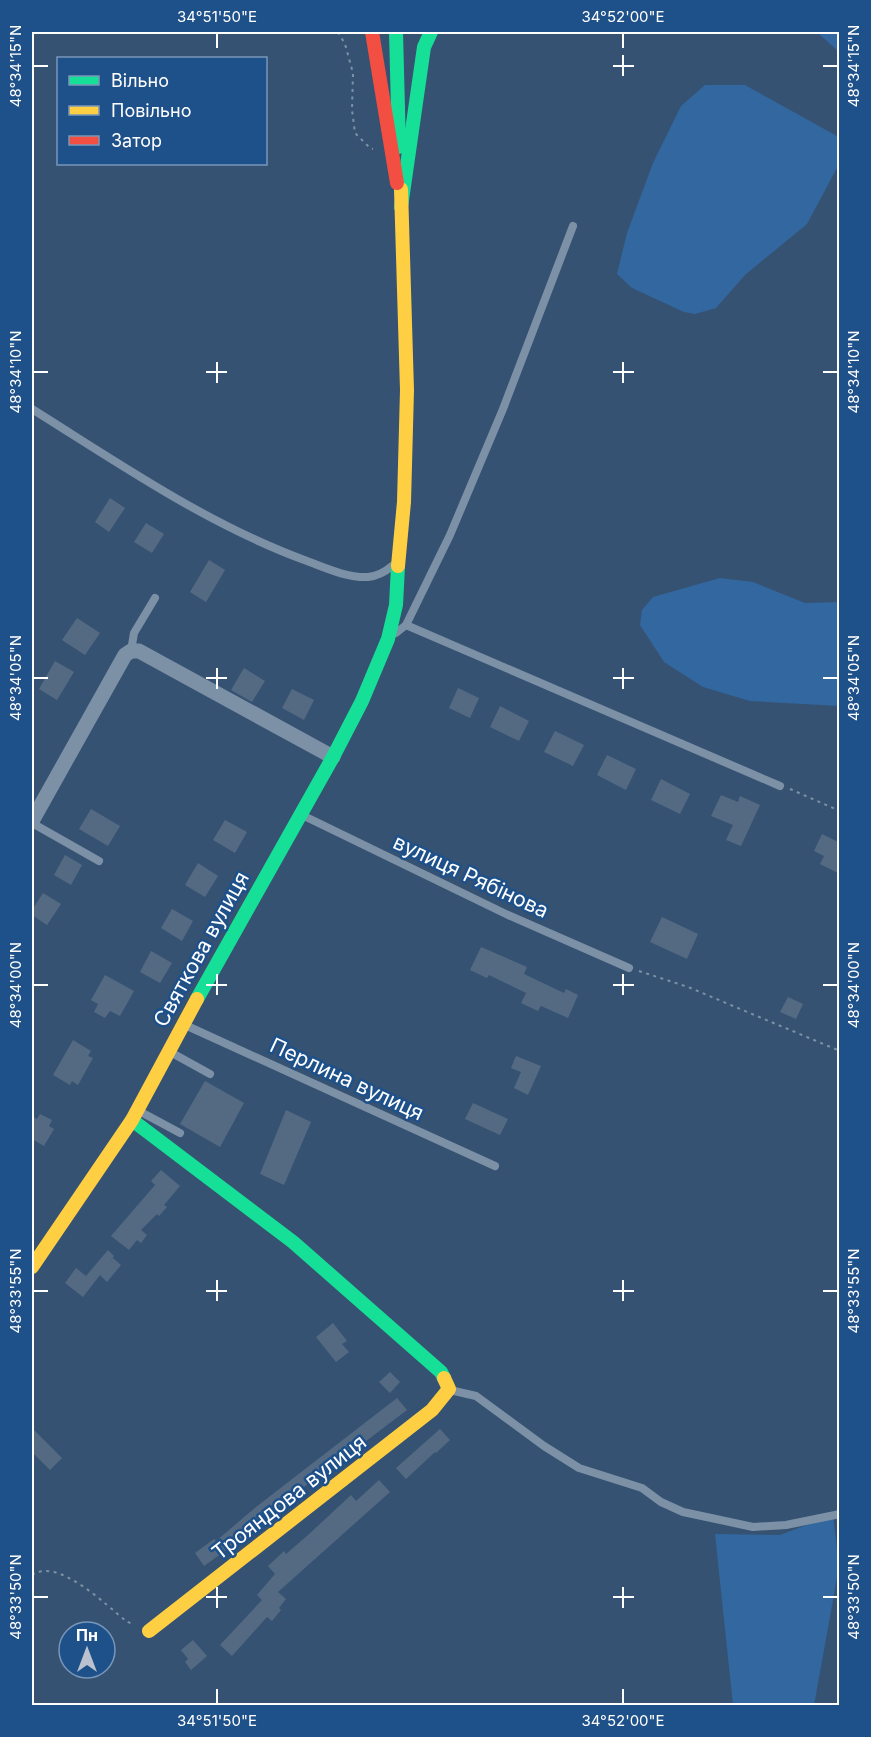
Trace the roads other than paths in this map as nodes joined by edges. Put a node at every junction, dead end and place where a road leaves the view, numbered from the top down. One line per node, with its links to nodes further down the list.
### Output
1 (372, 32): 4 (main road)
2 (396, 32): 4 (main road)
3 (431, 32): 4 (main road)
4 (401, 207): 7 (main road, Святкова вулиця)
5 (573, 226): 9 (lane)
6 (32, 409): 7 (lane)
7 (398, 560): 10 (main road, Святкова вулиця)
8 (155, 598): 11 (lane)
9 (406, 625): 10 (lane); 13 (lane)
10 (388, 639): 12 (main road, Святкова вулиця)
11 (131, 651): 12 (street); 15 (street)
12 (333, 757): 14 (main road, Святкова вулиця)
13 (780, 786)
14 (300, 814): 17 (lane, вулиця Рябінова); 18 (main road, Святкова вулиця)
15 (32, 822): 16 (lane)
16 (99, 861)
17 (629, 968)
18 (184, 1024): 19 (main road, Святкова вулиця); 23 (lane, Перлина вулиця)
19 (169, 1051): 20 (lane); 21 (main road, Святкова вулиця)
20 (210, 1074)
21 (135, 1115): 22 (lane); 24 (main road, Святкова вулиця); 25 (main road)
22 (180, 1133)
23 (495, 1166)
24 (32, 1267)
25 (448, 1389): 26 (lane); 27 (main road, Трояндова вулиця)
26 (840, 1514)
27 (149, 1631)

